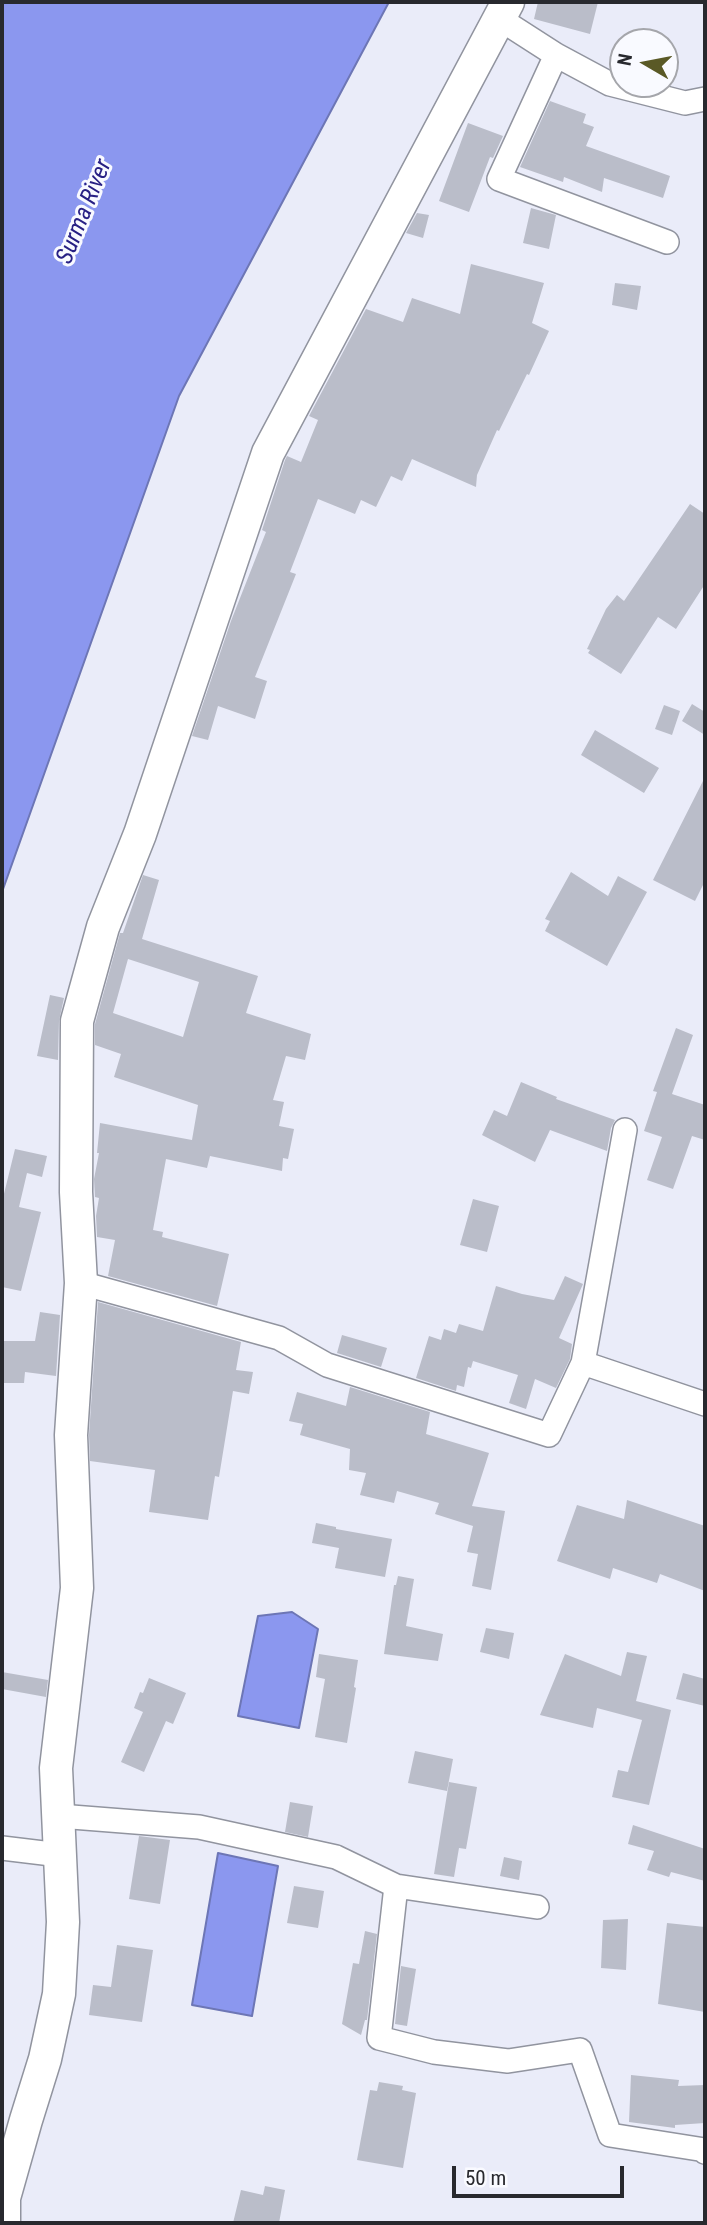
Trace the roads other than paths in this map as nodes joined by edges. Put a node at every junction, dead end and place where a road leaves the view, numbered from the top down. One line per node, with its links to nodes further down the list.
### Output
1 (504, 10): 2 (street); 6 (street)
2 (556, 55): 3 (street); 4 (street)
3 (705, 99)
4 (667, 242)
5 (625, 1130): 7 (street)
6 (81, 1283): 7 (street); 9 (street)
7 (583, 1363): 8 (street)
8 (705, 1404)
9 (59, 1816): 11 (street); 12 (street)
10 (2, 1848): 11 (street)
11 (60, 1854): 15 (street)
12 (396, 1886): 13 (street); 14 (street)
13 (537, 1907)
14 (705, 2152)
15 (4, 2223)

